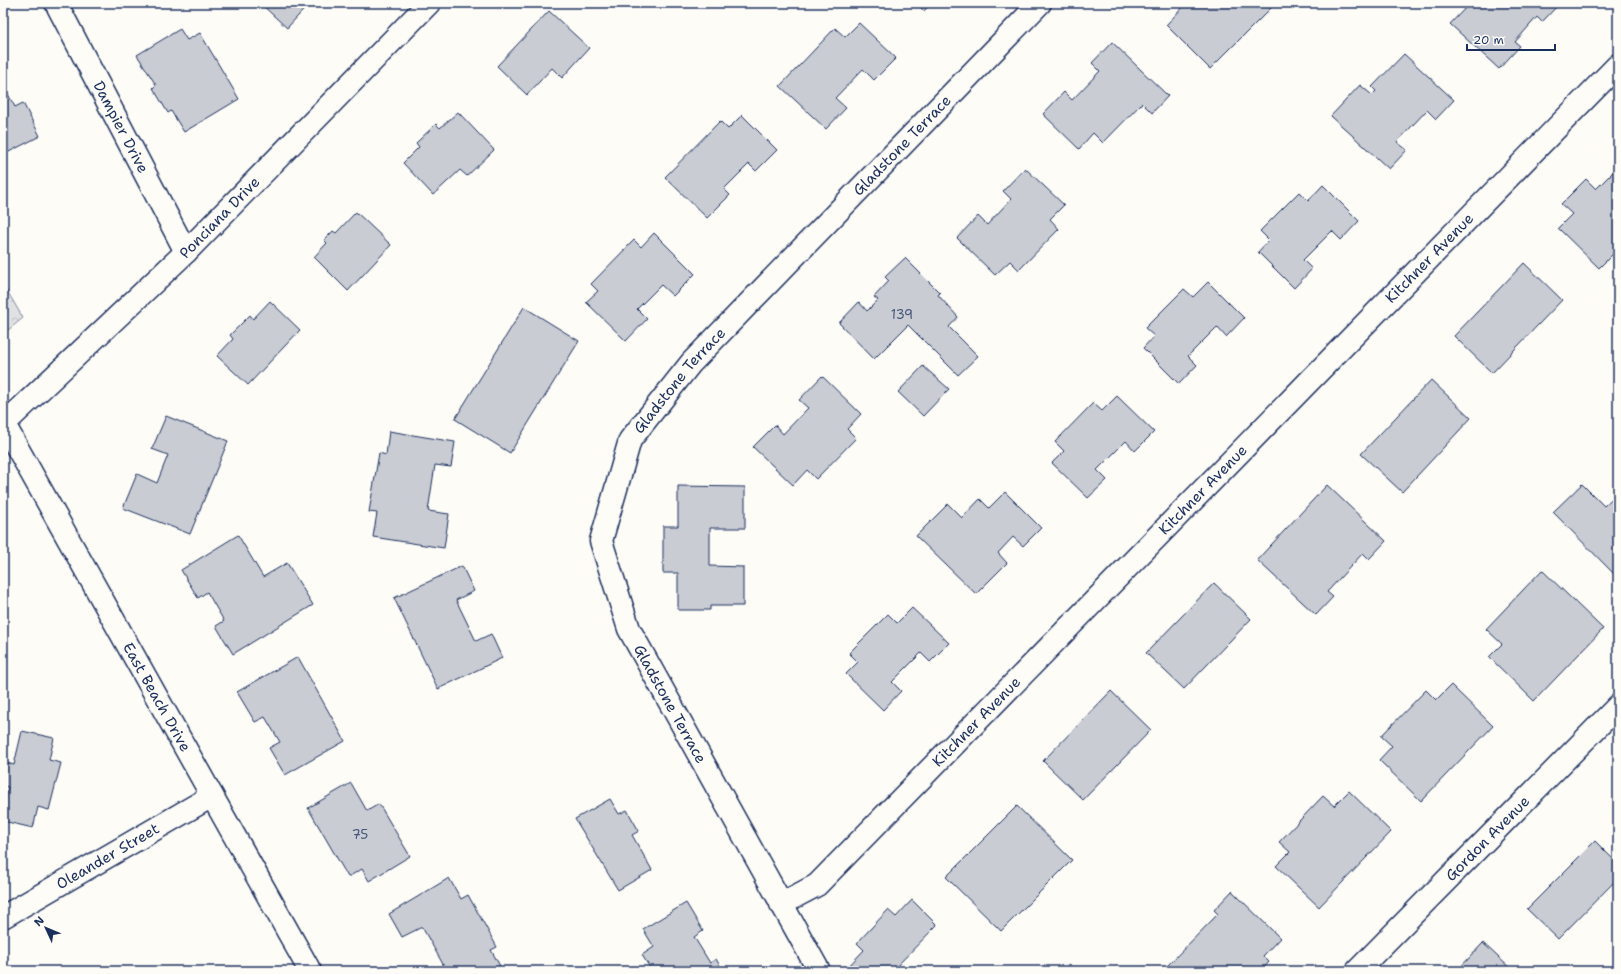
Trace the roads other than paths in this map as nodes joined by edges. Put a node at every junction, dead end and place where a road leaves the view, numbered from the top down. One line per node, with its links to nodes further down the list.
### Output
1 (56, 3): 5 (street, Dampier Drive)
2 (429, 3): 5 (street, Ponciana Drive)
3 (1040, 3): 9 (street, Gladstone Terrace)
4 (1618, 65): 9 (street, Kitchner Avenue)
5 (186, 252): 6 (street, Ponciana Drive)
6 (4, 425): 8 (street, East Beach Drive)
7 (1618, 706): 13 (street, Gordon Avenue)
8 (212, 796): 10 (street, Oleander Street); 11 (street, East Beach Drive)
9 (781, 904): 12 (street, Gladstone Terrace)
10 (3, 917)
11 (310, 971)
12 (819, 971)
13 (1357, 971)

